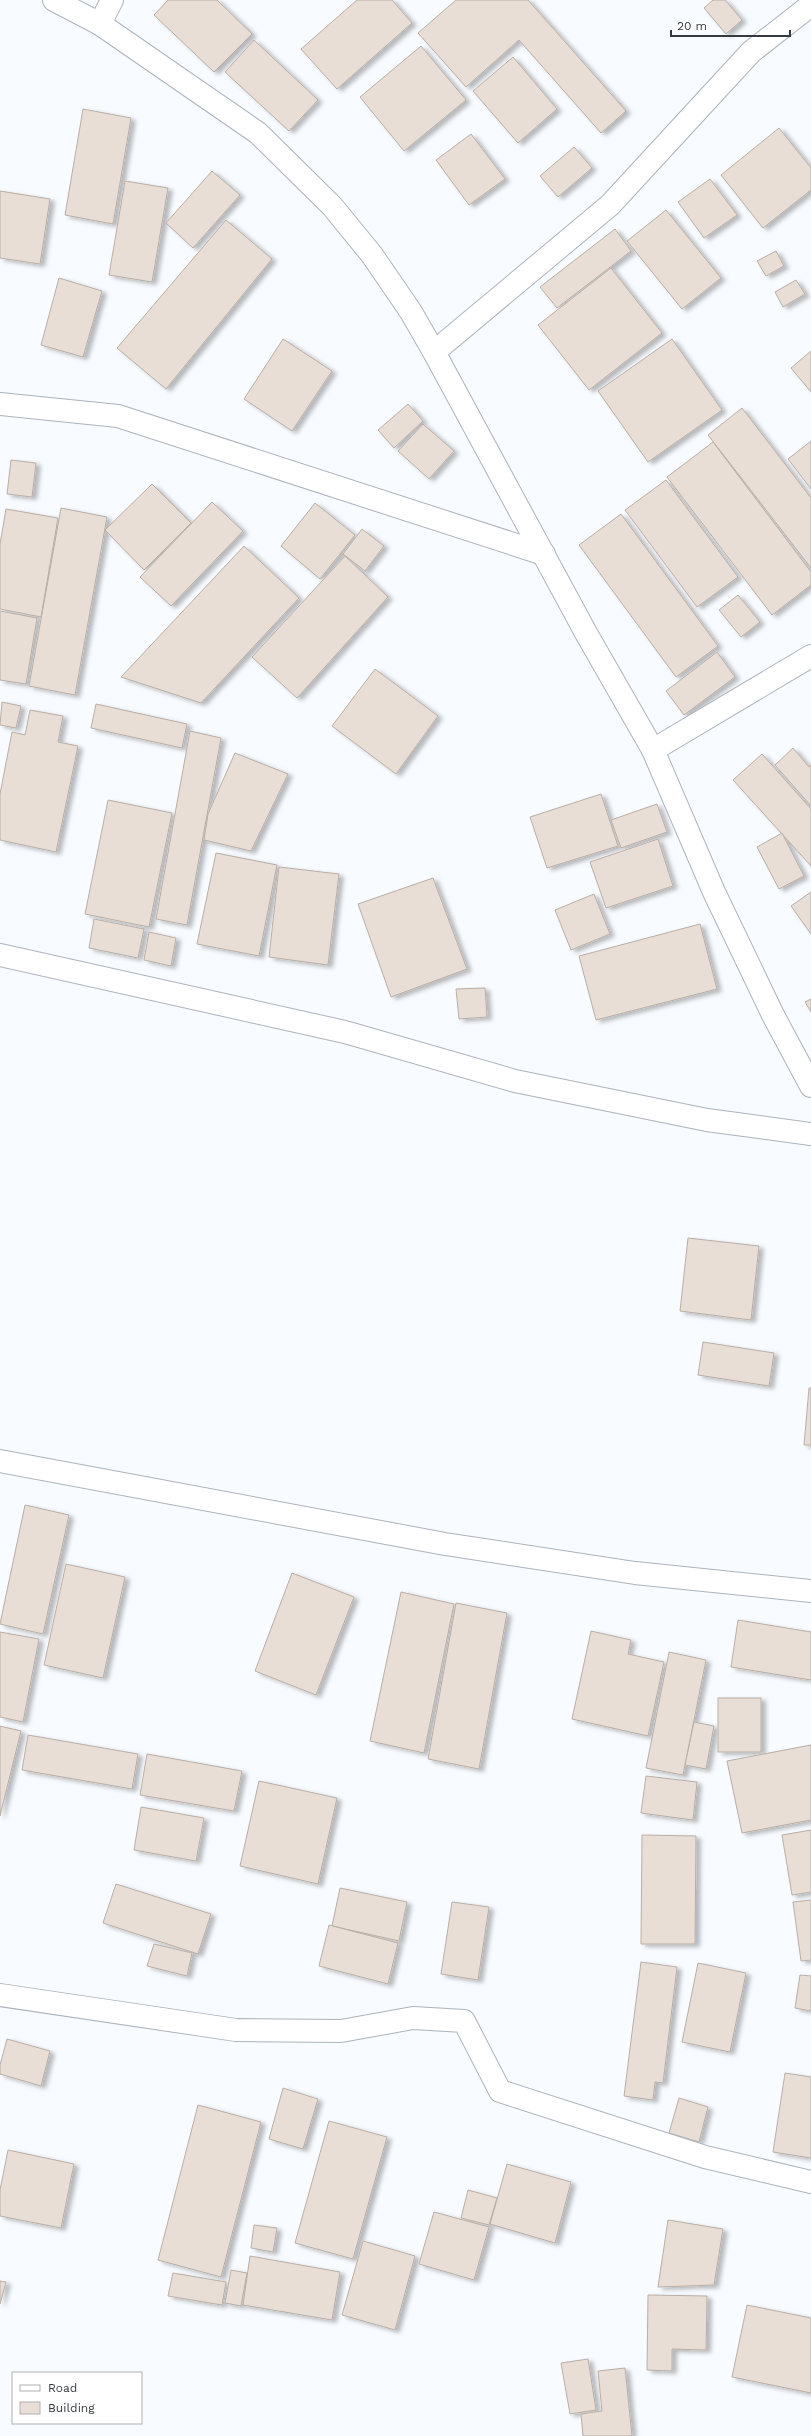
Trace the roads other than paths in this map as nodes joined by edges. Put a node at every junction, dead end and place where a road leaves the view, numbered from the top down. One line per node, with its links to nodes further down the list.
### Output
1 (54, 0): 4 (street)
2 (112, 0): 4 (street)
3 (811, 5): 5 (street)
4 (100, 24): 5 (street)
5 (434, 352): 7 (street)
6 (0, 404): 7 (street)
7 (544, 554): 9 (street)
8 (811, 656): 9 (street)
9 (653, 750): 11 (street)
10 (0, 955): 12 (street)
11 (811, 1086)
12 (811, 1134)
13 (0, 1462): 14 (street)
14 (811, 1591)
15 (0, 1995): 16 (street)
16 (811, 2182)

